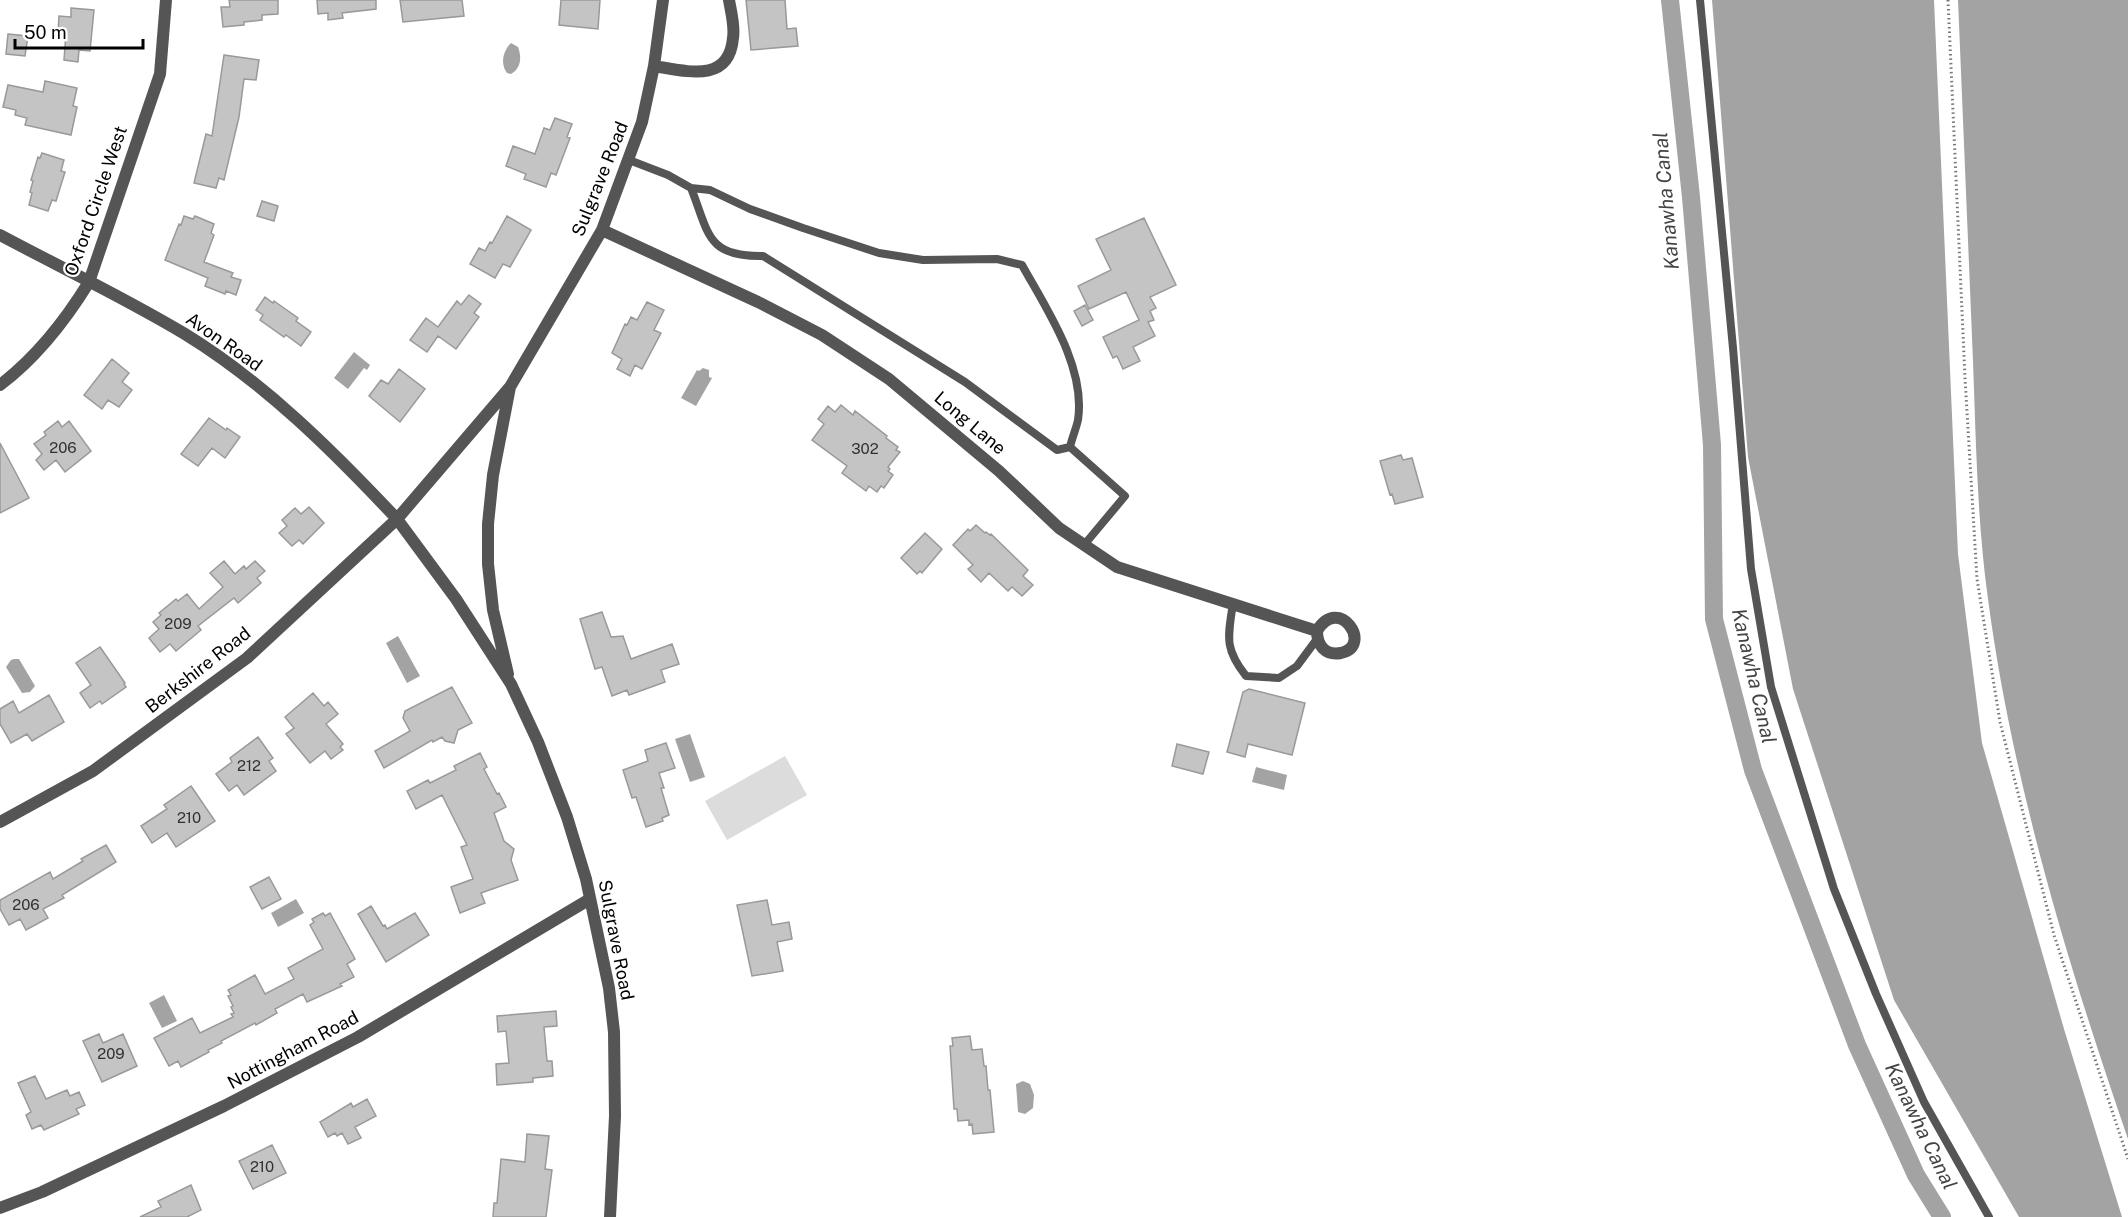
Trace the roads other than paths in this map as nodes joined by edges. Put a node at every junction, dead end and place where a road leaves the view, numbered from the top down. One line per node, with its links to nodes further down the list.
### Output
1 (166, 0): 10 (street, Oxford Circle West)
2 (663, 0): 5 (street, Sulgrave Road)
3 (729, 0): 5 (street)
4 (1700, 0): 23 (lane)
5 (654, 66): 6 (street, Sulgrave Road)
6 (629, 160): 7 (lane); 8 (street, Sulgrave Road)
7 (691, 188): 13 (lane); 13 (lane)
8 (602, 231): 12 (street, Sulgrave Road); 15 (street, Long Lane)
9 (0, 235): 10 (street, Avon Road)
10 (89, 282): 11 (street, Oxford Circle West); 14 (street, Avon Road)
11 (0, 385)
12 (510, 387): 14 (street, Sulgrave Road); 18 (street, Sulgrave Road)
13 (1070, 447): 15 (lane)
14 (397, 519): 18 (street, Sulgrave Road); 19 (street, Berkshire Road)
15 (1084, 545): 16 (street, Long Lane)
16 (1233, 603): 17 (street, Long Lane); 17 (lane)
17 (1317, 635)
18 (511, 684): 20 (street, Sulgrave Road)
19 (0, 822)
20 (590, 899): 21 (street, Nottingham Road); 22 (street, Sulgrave Road)
21 (0, 1208)
22 (610, 1217)
23 (1989, 1217)

